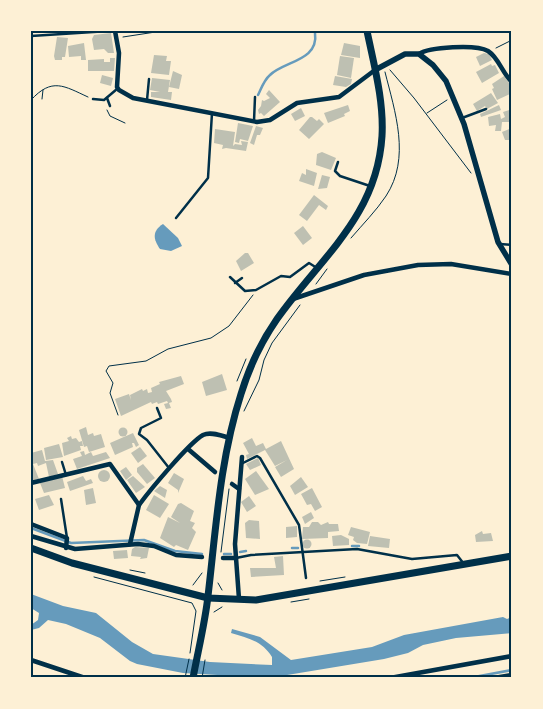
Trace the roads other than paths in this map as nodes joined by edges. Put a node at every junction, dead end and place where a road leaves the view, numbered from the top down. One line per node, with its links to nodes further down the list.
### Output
1 (109, 31): 4 (lane)
2 (115, 31): 9 (street)
3 (367, 31): 6 (main road)
4 (31, 36)
5 (419, 54): 6 (street); 8 (street); 17 (street)
6 (375, 70): 18 (street); 20 (main road)
7 (149, 79): 13 (lane)
8 (512, 82)
9 (118, 88): 12 (lane); 13 (street)
10 (255, 97): 18 (lane)
11 (93, 99): 12 (lane)
12 (108, 100): 14 (lane)
13 (147, 100): 16 (street)
14 (110, 106)
15 (486, 109): 17 (lane)
16 (212, 112): 18 (street); 21 (lane)
17 (462, 118): 22 (street)
18 (254, 122)
19 (338, 162): 20 (lane)
20 (372, 186): 25 (main road)
21 (176, 218)
22 (499, 244): 23 (lane); 24 (street)
23 (512, 245)
24 (512, 265)
25 (318, 269): 29 (lane); 30 (main road)
26 (512, 274): 30 (street)
27 (230, 278): 29 (lane)
28 (242, 278): 29 (lane)
29 (235, 283)
30 (292, 300): 32 (main road)
31 (157, 408): 37 (lane)
32 (230, 438): 33 (street); 57 (main road)
33 (188, 449): 37 (street); 38 (street)
34 (242, 457): 36 (street)
35 (62, 462): 39 (lane)
36 (241, 464): 42 (street); 50 (lane)
37 (169, 469): 44 (street)
38 (215, 472)
39 (66, 476): 41 (street); 44 (street)
40 (231, 482): 42 (street)
41 (31, 483)
42 (239, 489): 54 (street)
43 (60, 499): 48 (lane)
44 (139, 505): 47 (street)
45 (31, 524): 48 (street)
46 (31, 536): 48 (street)
47 (131, 541): 48 (street); 52 (street)
48 (67, 543)
49 (31, 548): 57 (main road)
50 (302, 552): 54 (lane); 55 (lane); 56 (lane)
51 (512, 556): 55 (main road)
52 (202, 557)
53 (222, 557): 54 (street)
54 (236, 558): 58 (street)
55 (465, 565): 58 (main road)
56 (306, 578)
57 (208, 598): 58 (main road); 63 (main road)
58 (239, 599)
59 (512, 656): 64 (street)
60 (31, 660): 62 (street)
61 (512, 675): 65 (street)
62 (85, 678)
63 (193, 678)
64 (390, 678)
65 (494, 678)

